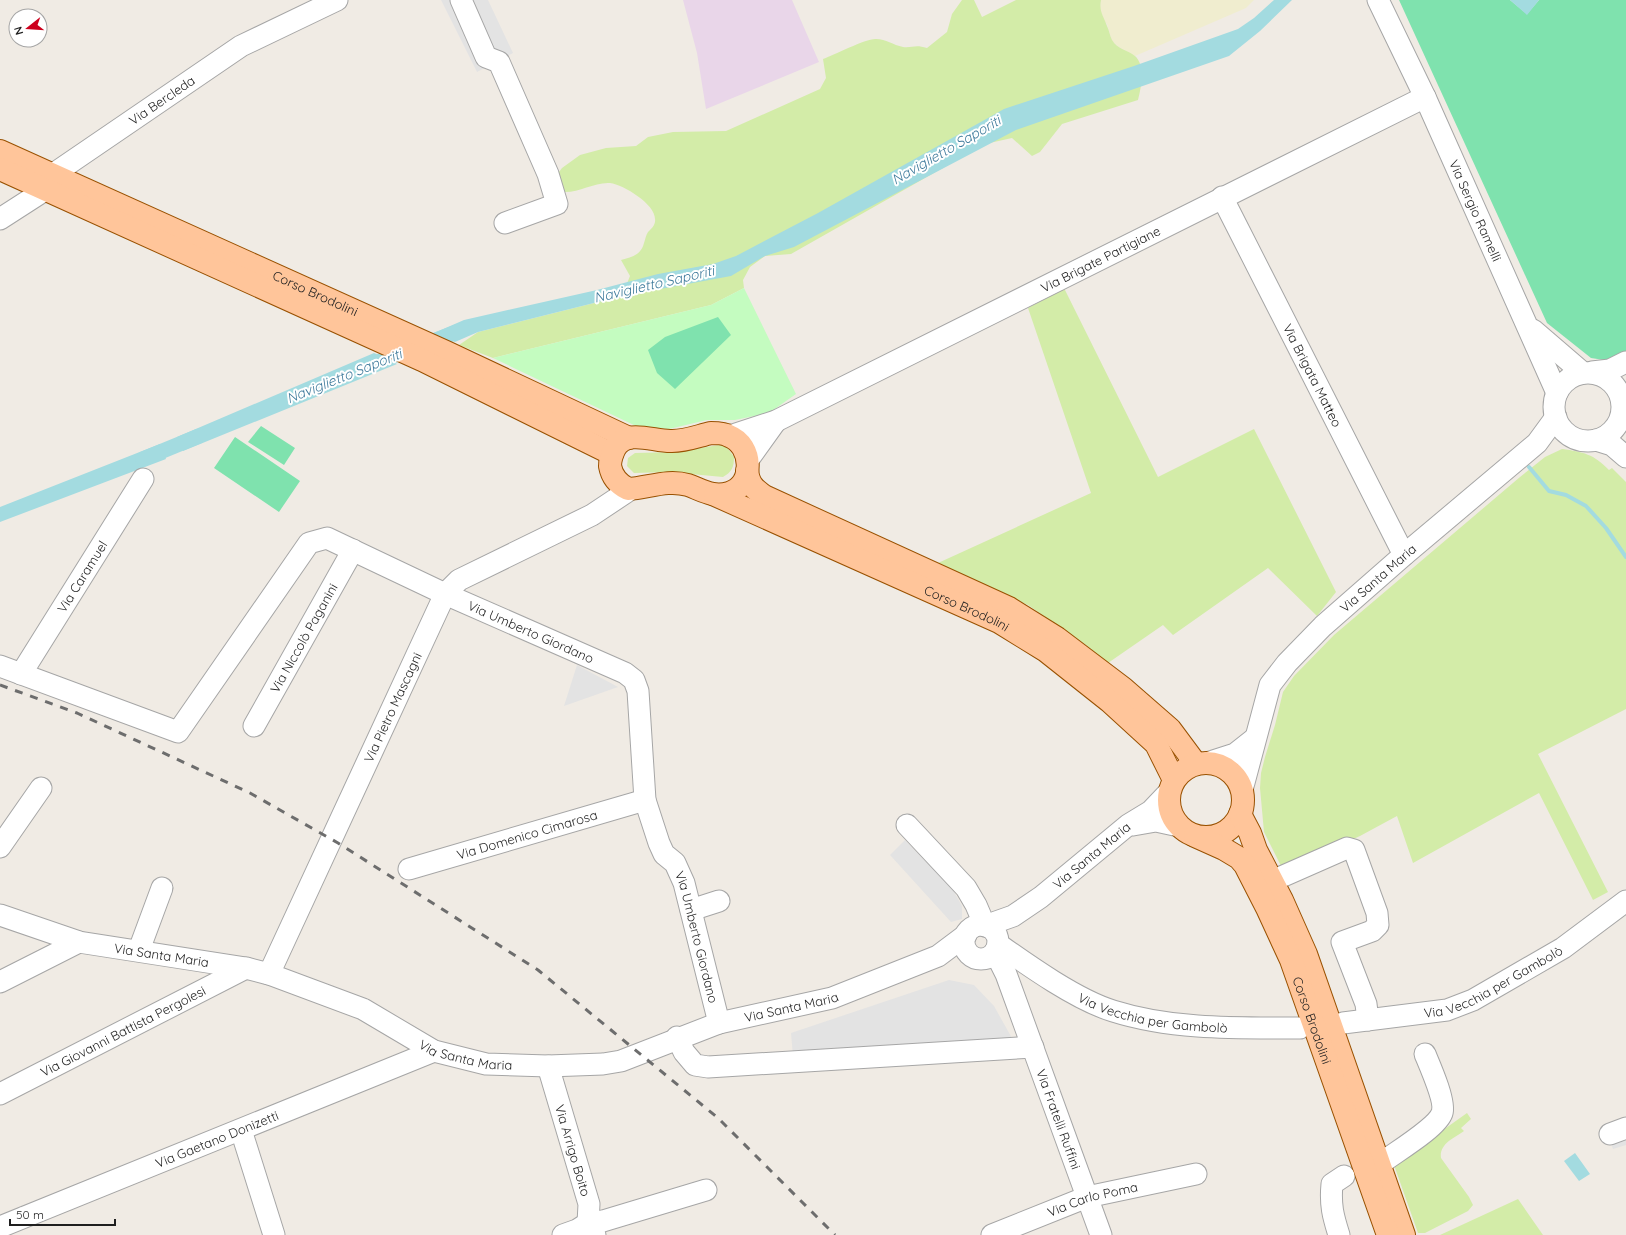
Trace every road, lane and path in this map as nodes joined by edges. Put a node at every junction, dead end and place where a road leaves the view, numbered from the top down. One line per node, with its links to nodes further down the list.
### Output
1 (337, 0): 7 (street, Via Bercleda)
2 (461, 0): 10 (street)
3 (1378, 0): 4 (street, Via Sergio Ramelli)
4 (1425, 96): 8 (street, Via Brigate Partigiane); 11 (street, Via Sergio Ramelli)
5 (0, 151): 7 (main road, Corso Brodolini)
6 (0, 169): 7 (main road, Corso Brodolini)
7 (48, 182): 9 (street, Via Bercleda); 20 (main road, Corso Brodolini); 22 (main road, Corso Brodolini)
8 (1222, 197): 17 (street, Via Brigate Partigiane); 28 (street, Via Brigata Matteo)
9 (0, 219)
10 (505, 223)
11 (1527, 324): 13 (street); 15 (street)
12 (1626, 362): 13 (street)
13 (1587, 373): 15 (street); 16 (street)
14 (1626, 377): 16 (street)
15 (1557, 393): 18 (street)
16 (1622, 398): 21 (street)
17 (776, 421): 19 (street, Via Brigate Partigiane); 23 (street, Via Brigate Partigiane)
18 (1561, 425): 21 (street); 28 (street, Via Santa Maria)
19 (730, 436): 20 (main road, Corso Brodolini); 23 (main road, Corso Brodolini)
20 (629, 438): 22 (main road)
21 (1612, 447)
22 (612, 454): 25 (main road)
23 (748, 466): 26 (main road); 34 (main road, Corso Brodolini)
24 (143, 479): 31 (street, Via Caramuel)
25 (622, 484): 26 (main road, Corso Brodolini); 29 (street, Via Pietro Mascagni)
26 (715, 495): 35 (main road, Corso Brodolini)
27 (353, 550): 29 (street, Via Umberto Giordano); 31 (street, Via Umberto Giordano); 32 (street, Via Niccolò Paganini)
28 (1404, 555): 33 (street, Via Santa Maria)
29 (445, 594): 38 (street, Via Umberto Giordano); 56 (street, Via Pietro Mascagni)
30 (0, 666): 31 (street)
31 (21, 674)
32 (254, 726)
33 (1254, 739): 34 (street); 37 (street, Via Santa Maria)
34 (1202, 763): 35 (main road); 37 (main road)
35 (1172, 786): 41 (street); 42 (main road, Corso Brodolini)
36 (41, 788): 43 (street)
37 (1242, 790): 39 (main road)
38 (646, 800): 44 (street, Via Domenico Cimarosa); 49 (street, Via Umberto Giordano)
39 (1240, 814): 42 (main road); 45 (main road, Corso Brodolini)
40 (907, 825): 52 (street, Via Fratelli Ruffini)
41 (1128, 825): 42 (street, Via Santa Maria); 52 (street, Via Santa Maria)
42 (1187, 831): 82 (main road, Corso Brodolini)
43 (0, 847)
44 (409, 869)
45 (1272, 881): 59 (street); 70 (main road, Corso Brodolini)
46 (162, 888): 53 (street)
47 (719, 901): 49 (street)
48 (1626, 901): 59 (street, Via Vecchia per Gambolò)
49 (691, 910): 60 (street, Via Umberto Giordano)
50 (0, 915): 51 (street, Via Santa Maria)
51 (79, 942): 53 (street, Via Santa Maria); 57 (street)
52 (985, 942): 55 (street, Via Vecchia per Gambolò); 58 (street, Via Fratelli Ruffini); 60 (street, Via Santa Maria)
53 (139, 950): 54 (street, Via Santa Maria)
54 (246, 968): 56 (street, Via Santa Maria); 68 (street, Via Giovanni Battista Pergolesi)
55 (1039, 972): 58 (street); 62 (street, Via Vecchia per Gambolò)
56 (270, 974): 65 (street, Via Santa Maria)
57 (0, 982)
58 (1017, 1004): 64 (street, Via Fratelli Ruffini)
59 (1368, 1020): 61 (street, Via Vecchia per Gambolò)
60 (719, 1023): 63 (street, Via Santa Maria)
61 (1343, 1023)
62 (1300, 1028)
63 (677, 1038): 64 (street); 67 (street, Via Santa Maria)
64 (1033, 1047): 74 (street, Via Fratelli Ruffini)
65 (434, 1051): 67 (street, Via Santa Maria); 69 (street, Via Gaetano Donizetti)
66 (1426, 1054): 70 (street)
67 (548, 1066): 76 (street, Via Arrigo Boito)
68 (0, 1094)
69 (241, 1130): 75 (street, Via Gaetano Donizetti); 77 (street)
70 (1380, 1164): 83 (main road, Corso Brodolini)
71 (1196, 1174): 74 (street, Via Carlo Poma)
72 (1344, 1176): 81 (street)
73 (706, 1190): 76 (street)
74 (1087, 1197): 79 (street, Via Carlo Poma); 80 (street, Via Fratelli Ruffini)
75 (0, 1227)
76 (592, 1229): 78 (street)
77 (274, 1235)
78 (563, 1235)
79 (992, 1235)
80 (1101, 1235)
81 (1340, 1235)
82 (1388, 1235)
83 (1404, 1235)

